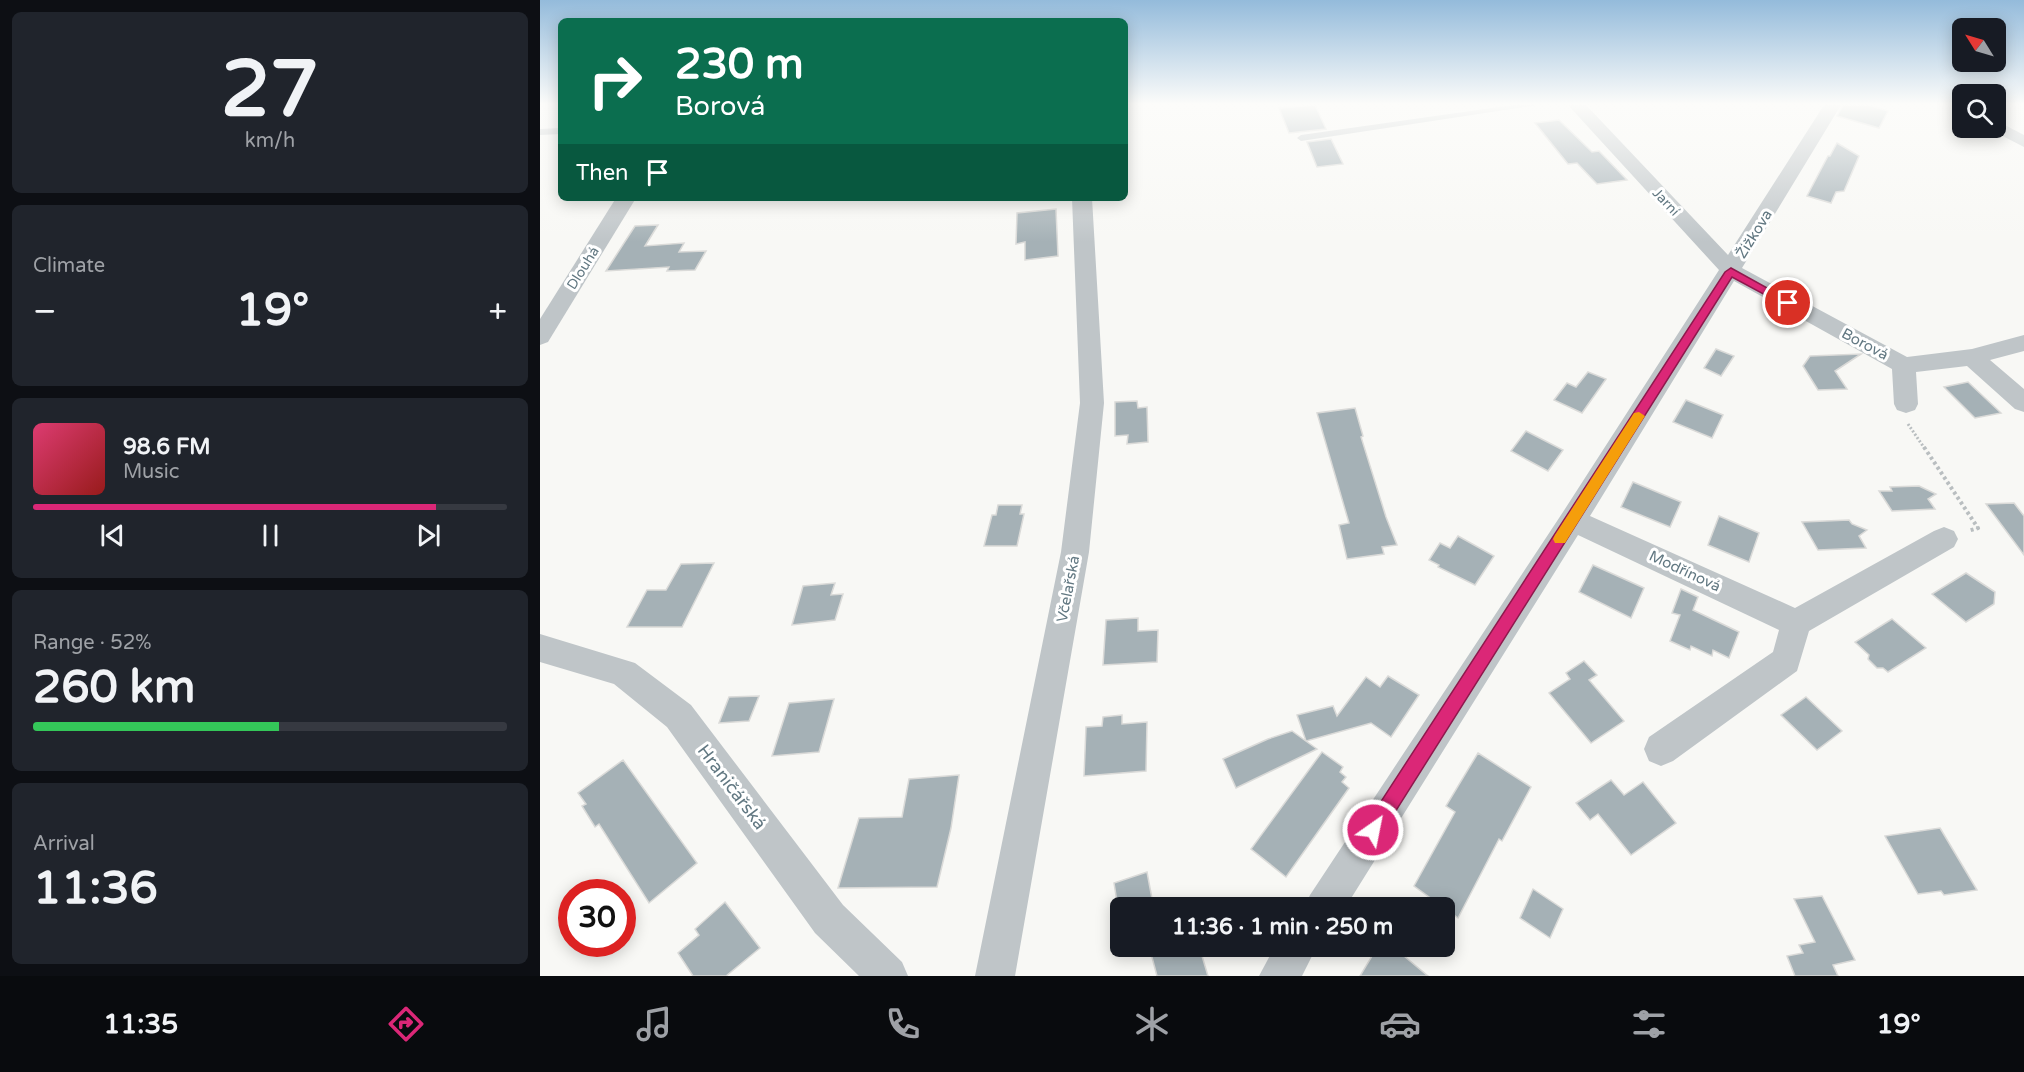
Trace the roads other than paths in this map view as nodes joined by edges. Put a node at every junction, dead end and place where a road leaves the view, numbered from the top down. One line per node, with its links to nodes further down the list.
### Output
1 (1618, 151): 5 (street, Jarní)
2 (1801, 151): 5 (street, Žižkova)
3 (624, 201): 6 (street, Dlouhá)
4 (1082, 201): 20 (street, Včelařská)
5 (1731, 272): 9 (street, Borová); 12 (street, Žižkova)
6 (540, 337)
7 (2024, 343): 8 (street, Borová)
8 (1972, 357): 9 (street, Borová); 10 (street)
9 (1904, 365): 11 (street, Borová)
10 (2024, 403)
11 (1906, 404)
12 (1573, 520): 14 (street, Modřínová); 17 (street, Žižkova)
13 (1944, 538): 14 (street)
14 (1796, 623): 16 (street)
15 (540, 648): 19 (street, Hraničářská)
16 (1661, 749)
17 (1330, 897)
18 (1291, 957): 21 (street)
19 (888, 976)
20 (996, 976)
21 (1279, 976)

